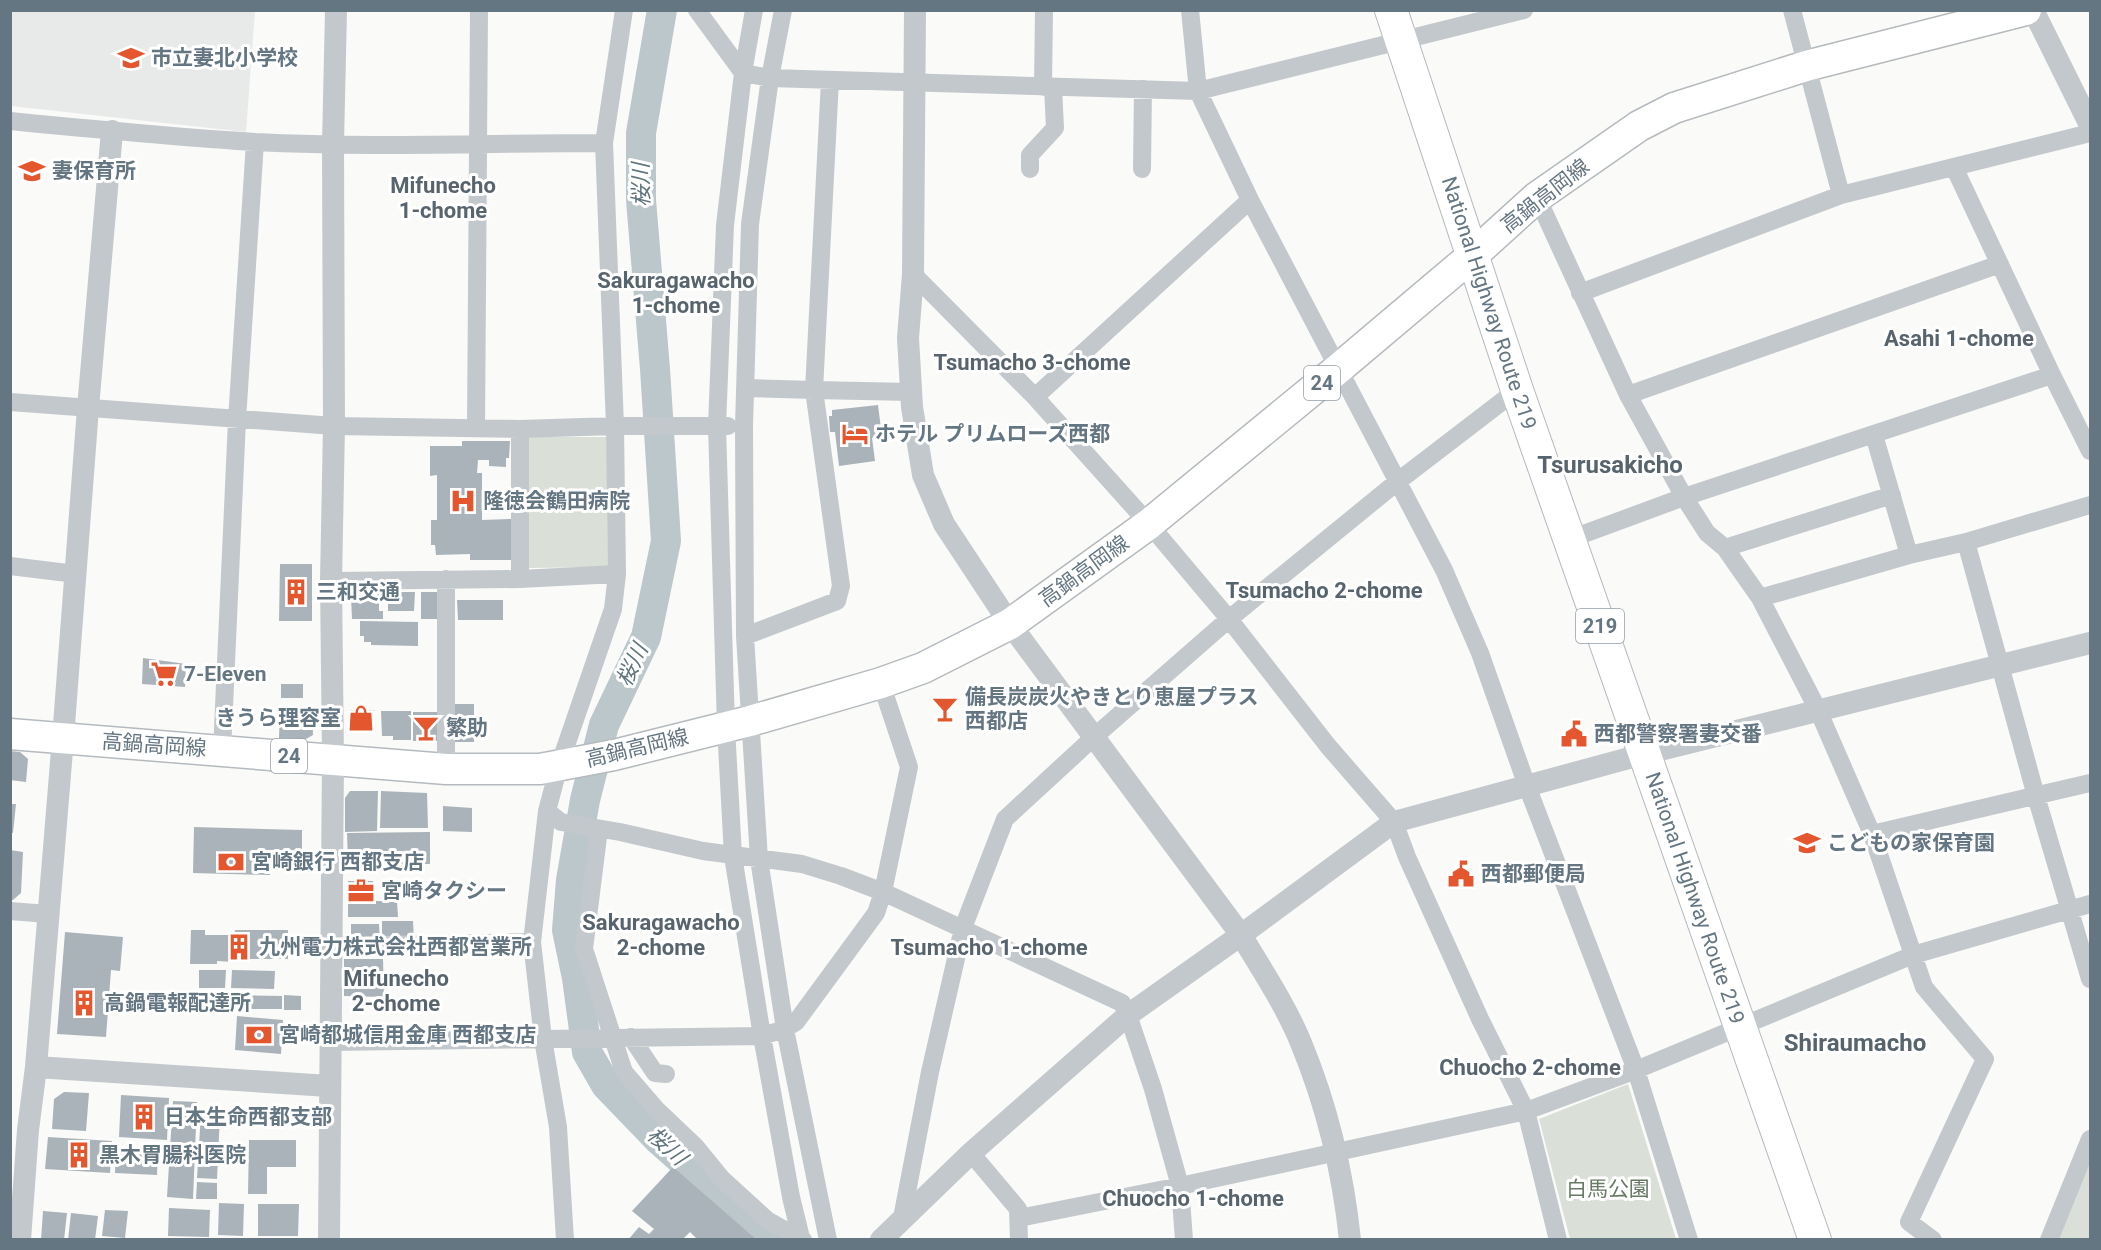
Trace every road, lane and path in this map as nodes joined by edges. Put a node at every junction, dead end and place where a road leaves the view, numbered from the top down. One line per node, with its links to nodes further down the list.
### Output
1 (336, 10): 31 (street)
2 (479, 10): 29 (street)
3 (624, 10): 30 (street)
4 (697, 10): 17 (street)
5 (754, 10): 17 (street)
6 (783, 10): 18 (street)
7 (915, 10): 20 (street)
8 (1044, 10): 21 (street)
9 (1190, 10): 23 (street)
10 (1391, 10): 15 (highway, National Highway Route 219 / 219)
11 (1524, 10): 15 (street)
12 (1792, 10): 16 (street)
13 (2026, 10): 16 (main road, 高鍋高岡線 / 24)
14 (2033, 10): 25 (street)
15 (1401, 41): 23 (street); 38 (highway, National Highway Route 219 / 219)
16 (1806, 66): 35 (street); 36 (main road, 高鍋高岡線 / 24)
17 (743, 73): 18 (street); 55 (street)
18 (770, 78): 19 (street); 44 (street)
19 (830, 80): 20 (street); 45 (street)
20 (913, 83): 21 (street); 40 (street)
21 (1048, 87): 22 (street); 33 (street)
22 (1143, 89): 23 (street); 34 (street)
23 (1198, 91): 37 (street)
24 (10, 121): 26 (street)
25 (2091, 126)
26 (112, 131): 28 (street); 51 (street)
27 (2091, 133): 32 (street)
28 (255, 142): 31 (street); 52 (street)
29 (478, 143): 30 (street); 31 (street); 57 (street)
30 (604, 143): 54 (street)
31 (333, 144): 53 (street)
32 (1954, 167): 35 (street); 39 (street)
33 (1030, 169)
34 (1142, 169)
35 (1841, 195): 41 (street)
36 (1537, 197): 38 (main road, 高鍋高岡線 / 24); 41 (street)
37 (1250, 200): 42 (street); 49 (street)
38 (1473, 255): 42 (main road, 高鍋高岡線 / 24); 46 (highway, National Highway Route 219 / 219)
39 (2000, 264): 43 (street); 48 (street)
40 (913, 274): 47 (street); 49 (street)
41 (1580, 293): 48 (street)
42 (1338, 369): 61 (street); 65 (main road, 高鍋高岡線 / 24)
43 (2052, 375): 59 (street); 60 (street)
44 (745, 388): 45 (street); 56 (street)
45 (814, 390): 47 (street); 79 (street)
46 (1517, 390): 61 (street); 66 (highway, National Highway Route 219 / 219)
47 (911, 392): 78 (street)
48 (1628, 395): 63 (street)
49 (1035, 397): 65 (street)
50 (10, 402): 51 (street)
51 (88, 408): 52 (street); 71 (street)
52 (237, 420): 53 (street); 88 (street)
53 (334, 426): 57 (street); 75 (street)
54 (615, 426): 55 (street); 58 (street); 72 (street)
55 (717, 426): 56 (street); 84 (street)
56 (744, 426): 79 (street)
57 (476, 428): 58 (street)
58 (520, 429): 74 (street)
59 (1874, 435): 62 (street); 63 (street)
60 (2091, 451)
61 (1397, 482): 77 (street); 94 (street)
62 (1892, 495): 68 (street); 69 (street)
63 (1684, 497): 66 (street); 68 (street)
64 (2091, 505): 67 (street)
65 (1149, 524): 77 (street); 78 (main road, 高鍋高岡線 / 24)
66 (1570, 539): 89 (highway, National Highway Route 219 / 219)
67 (1966, 542): 69 (street); 81 (street)
68 (1725, 548): 76 (street)
69 (1909, 555): 76 (street)
70 (10, 566): 71 (street)
71 (76, 574): 87 (street)
72 (617, 574): 74 (street); 91 (street)
73 (446, 579): 74 (street); 75 (street); 92 (street)
74 (520, 579)
75 (331, 581): 90 (street)
76 (1761, 598): 83 (street)
77 (1229, 619): 86 (street); 97 (street)
78 (1010, 624): 82 (main road, 高鍋高岡線 / 24); 86 (street)
79 (745, 636): 84 (street)
80 (2091, 643): 81 (street)
81 (2001, 665): 83 (street); 95 (street)
82 (881, 683): 84 (main road, 高鍋高岡線 / 24); 102 (street)
83 (1818, 710): 89 (street); 99 (street)
84 (738, 724): 91 (main road, 高鍋高岡線 / 24); 100 (street); 101 (street)
85 (10, 734): 87 (main road, 高鍋高岡線 / 24)
86 (1094, 737): 107 (street); 108 (street)
87 (63, 738): 88 (main road, 高鍋高岡線 / 24); 106 (street)
88 (222, 751): 90 (main road, 高鍋高岡線 / 24)
89 (1644, 754): 94 (street); 114 (highway, National Highway Route 219 / 219)
90 (333, 760): 92 (main road, 高鍋高岡線 / 24); 110 (street)
91 (563, 765): 92 (main road, 高鍋高岡線 / 24); 96 (street)
92 (446, 769)
93 (2091, 783): 95 (street)
94 (1527, 786): 97 (street); 122 (street)
95 (2036, 796): 99 (street); 104 (street)
96 (554, 816): 98 (street); 109 (street)
97 (1394, 822): 108 (street); 125 (street)
98 (595, 828): 100 (street); 118 (street)
99 (1872, 834): 111 (street)
100 (733, 856): 101 (street); 116 (street)
101 (759, 859): 102 (street); 115 (street)
102 (883, 892): 107 (street); 115 (street)
103 (2091, 904): 104 (street)
104 (2070, 909): 111 (street); 112 (street)
105 (10, 911): 106 (street)
106 (48, 914): 121 (street)
107 (963, 928): 113 (street); 130 (street)
108 (1241, 935): 113 (street); 127 (street)
109 (532, 942): 110 (street); 119 (street)
110 (331, 946): 120 (street)
111 (1913, 955): 114 (street); 144 (street)
112 (2091, 979)
113 (1128, 1015): 128 (street); 129 (street)
114 (1741, 1027): 122 (street); 143 (highway, National Highway Route 219 / 219)
115 (785, 1029): 116 (street); 132 (street)
116 (762, 1036): 117 (street); 136 (street)
117 (631, 1037): 118 (street); 123 (street)
118 (609, 1038): 119 (street); 136 (street)
119 (547, 1039): 120 (street); 135 (street)
120 (330, 1042): 124 (street)
121 (36, 1067): 124 (street); 133 (street)
122 (1636, 1070): 125 (street); 142 (street)
123 (666, 1074)
124 (330, 1086): 134 (street)
125 (1526, 1112): 127 (street); 141 (street)
126 (2091, 1139): 145 (street)
127 (1336, 1152): 129 (street); 140 (street)
128 (971, 1153): 130 (street); 131 (street)
129 (1180, 1186): 131 (street); 139 (street)
130 (902, 1218): 137 (street)
131 (1018, 1218): 138 (street)
132 (828, 1238)
133 (20, 1239)
134 (330, 1239)
135 (565, 1239)
136 (802, 1239)
137 (881, 1239)
138 (1019, 1239)
139 (1184, 1239)
140 (1350, 1239)
141 (1558, 1239)
142 (1689, 1239)
143 (1815, 1239)
144 (1933, 1239)
145 (2049, 1239)

